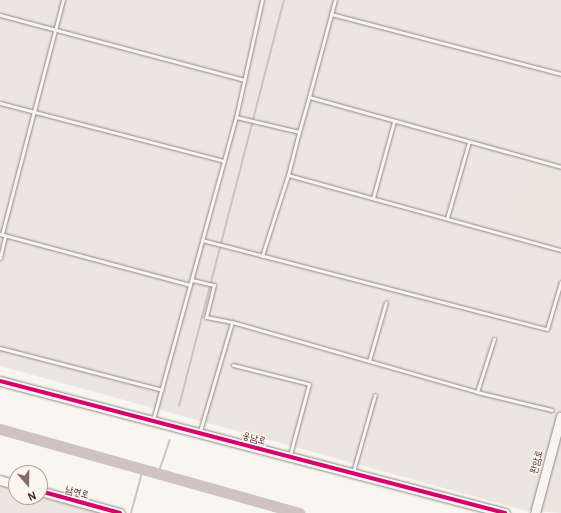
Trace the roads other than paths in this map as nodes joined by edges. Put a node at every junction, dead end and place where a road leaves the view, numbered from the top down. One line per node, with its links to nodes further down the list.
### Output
1 (63, 0): 6 (lane)
2 (262, 0): 8 (lane)
3 (335, 0): 4 (lane)
4 (332, 14): 7 (lane); 9 (lane)
5 (0, 15): 6 (lane)
6 (55, 30): 8 (lane); 11 (lane)
7 (561, 74)
8 (244, 80): 12 (lane)
9 (309, 97): 13 (lane); 14 (lane)
10 (0, 103): 11 (lane)
11 (34, 111): 16 (lane); 21 (lane)
12 (236, 117): 14 (lane); 16 (lane)
13 (394, 121): 15 (lane); 19 (lane)
14 (299, 132): 18 (lane)
15 (469, 142): 17 (lane); 20 (lane)
16 (224, 161): 23 (lane)
17 (561, 167)
18 (288, 175): 19 (lane); 25 (lane)
19 (373, 198): 20 (lane)
20 (447, 218): 24 (lane)
21 (1, 234): 22 (lane)
22 (5, 236): 26 (lane); 29 (lane)
23 (202, 240): 25 (lane); 27 (lane)
24 (561, 250)
25 (262, 256): 28 (lane)
26 (0, 258)
27 (192, 280): 29 (lane); 31 (lane)
28 (561, 282)
29 (190, 285): 37 (lane)
30 (386, 302): 34 (lane)
31 (232, 322): 34 (lane); 43 (lane)
32 (494, 339): 38 (lane)
33 (0, 348): 37 (lane)
34 (369, 361): 38 (lane)
35 (233, 365): 44 (lane)
36 (0, 381): 42 (street, 웅남로)
37 (162, 390): 42 (lane)
38 (477, 392): 40 (lane)
39 (375, 395): 45 (lane)
40 (552, 410)
41 (561, 416): 49 (street, 완암로)
42 (153, 422): 43 (street, 웅남로)
43 (200, 433): 44 (street, 웅남로)
44 (290, 457): 45 (street, 웅남로)
45 (353, 473): 48 (street, 웅남로)
46 (48, 493): 47 (street, 남면로)
47 (120, 513)
48 (505, 513)
49 (534, 513)

